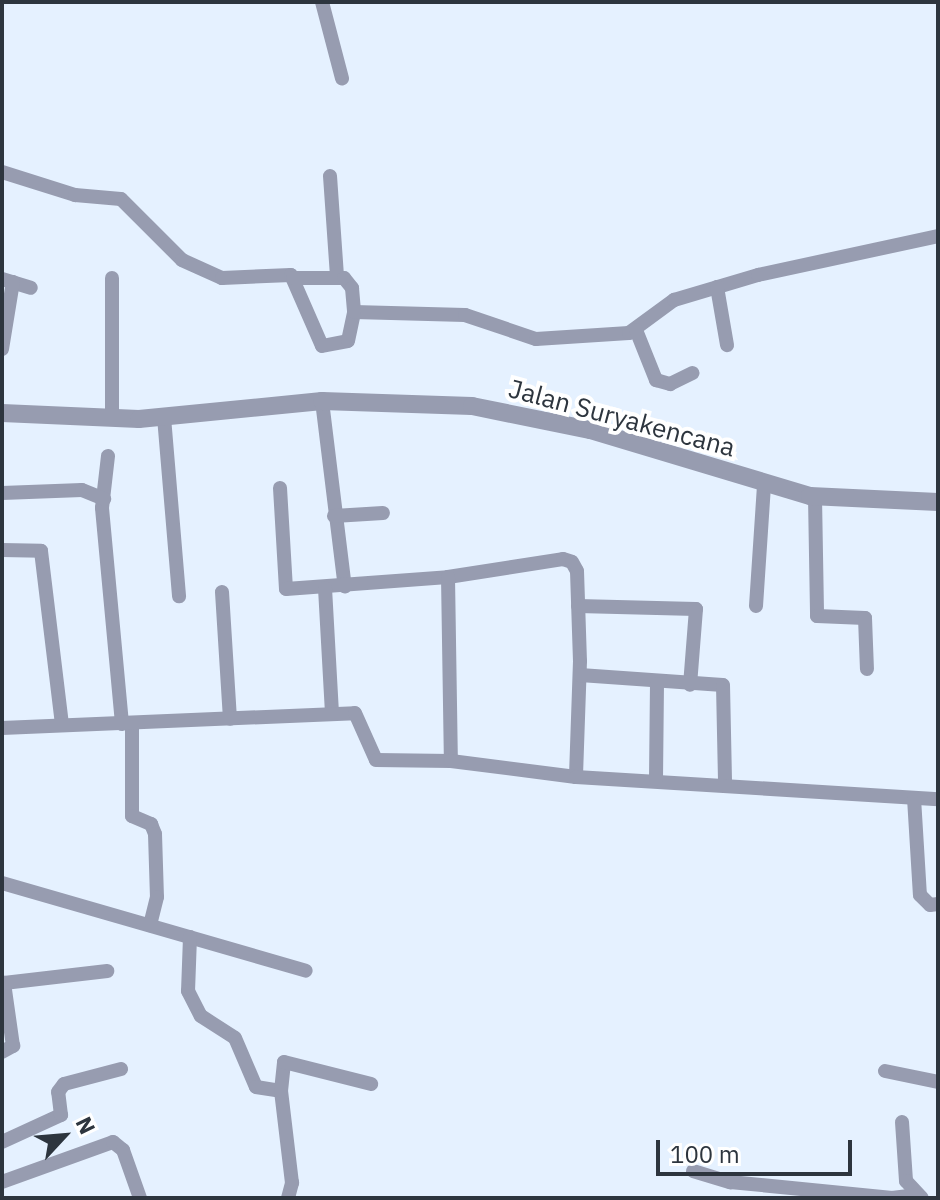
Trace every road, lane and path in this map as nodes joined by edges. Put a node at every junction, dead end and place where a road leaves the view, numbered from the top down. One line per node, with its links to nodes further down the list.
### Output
1 (322, 2): 2 (street)
2 (342, 78)
3 (2, 172): 8 (street)
4 (330, 176): 6 (street)
5 (938, 236): 10 (street)
6 (337, 277): 8 (street); 12 (street)
7 (112, 278): 20 (street)
8 (293, 278): 12 (street)
9 (8, 281): 11 (street); 15 (street)
10 (717, 287): 13 (street); 14 (street)
11 (31, 288)
12 (354, 312): 13 (street)
13 (636, 330): 16 (street)
14 (727, 345)
15 (2, 349)
16 (693, 373)
17 (322, 401): 19 (street, Jalan Suryakencana); 22 (street, Jalan Suryakencana); 29 (street)
18 (2, 413): 20 (street, Jalan Suryakencana)
19 (164, 417): 20 (street, Jalan Suryakencana); 35 (street)
20 (112, 419)
21 (108, 456): 26 (street)
22 (764, 484): 25 (street, Jalan Suryakencana); 37 (street)
23 (280, 488): 33 (street)
24 (2, 493): 26 (street)
25 (815, 497): 27 (street, Jalan Suryakencana); 38 (street)
26 (104, 499): 44 (street)
27 (938, 502)
28 (383, 513): 29 (street)
29 (334, 516): 32 (street)
30 (2, 550): 45 (street)
31 (448, 577): 32 (street); 36 (street); 47 (street)
32 (345, 587): 33 (street)
33 (325, 588): 42 (street)
34 (222, 592): 43 (street)
35 (179, 596)
36 (578, 606): 39 (street); 41 (street)
37 (756, 606)
38 (867, 669)
39 (580, 675): 40 (street); 48 (street)
40 (657, 684): 41 (street); 49 (street)
41 (690, 685): 50 (street)
42 (332, 714): 43 (street); 47 (street)
43 (230, 719): 44 (street)
44 (127, 724): 45 (street); 55 (street)
45 (62, 725): 46 (street)
46 (2, 728)
47 (451, 761): 48 (street)
48 (576, 777): 49 (street)
49 (656, 779): 50 (street)
50 (725, 784): 51 (street)
51 (914, 798): 52 (street); 54 (street)
52 (938, 799)
53 (2, 883): 55 (street)
54 (938, 904)
55 (150, 925): 56 (street)
56 (190, 937): 58 (street); 64 (street)
57 (107, 971): 59 (street)
58 (306, 971)
59 (2, 1052)
60 (121, 1069): 66 (street)
61 (885, 1071): 62 (street)
62 (938, 1082)
63 (371, 1084): 64 (street)
64 (281, 1091): 72 (street)
65 (902, 1122): 70 (street)
66 (2, 1142)
67 (693, 1171): 69 (street)
68 (2, 1182): 71 (street)
69 (812, 1193): 70 (street)
70 (920, 1197)
71 (140, 1198)
72 (288, 1198)

